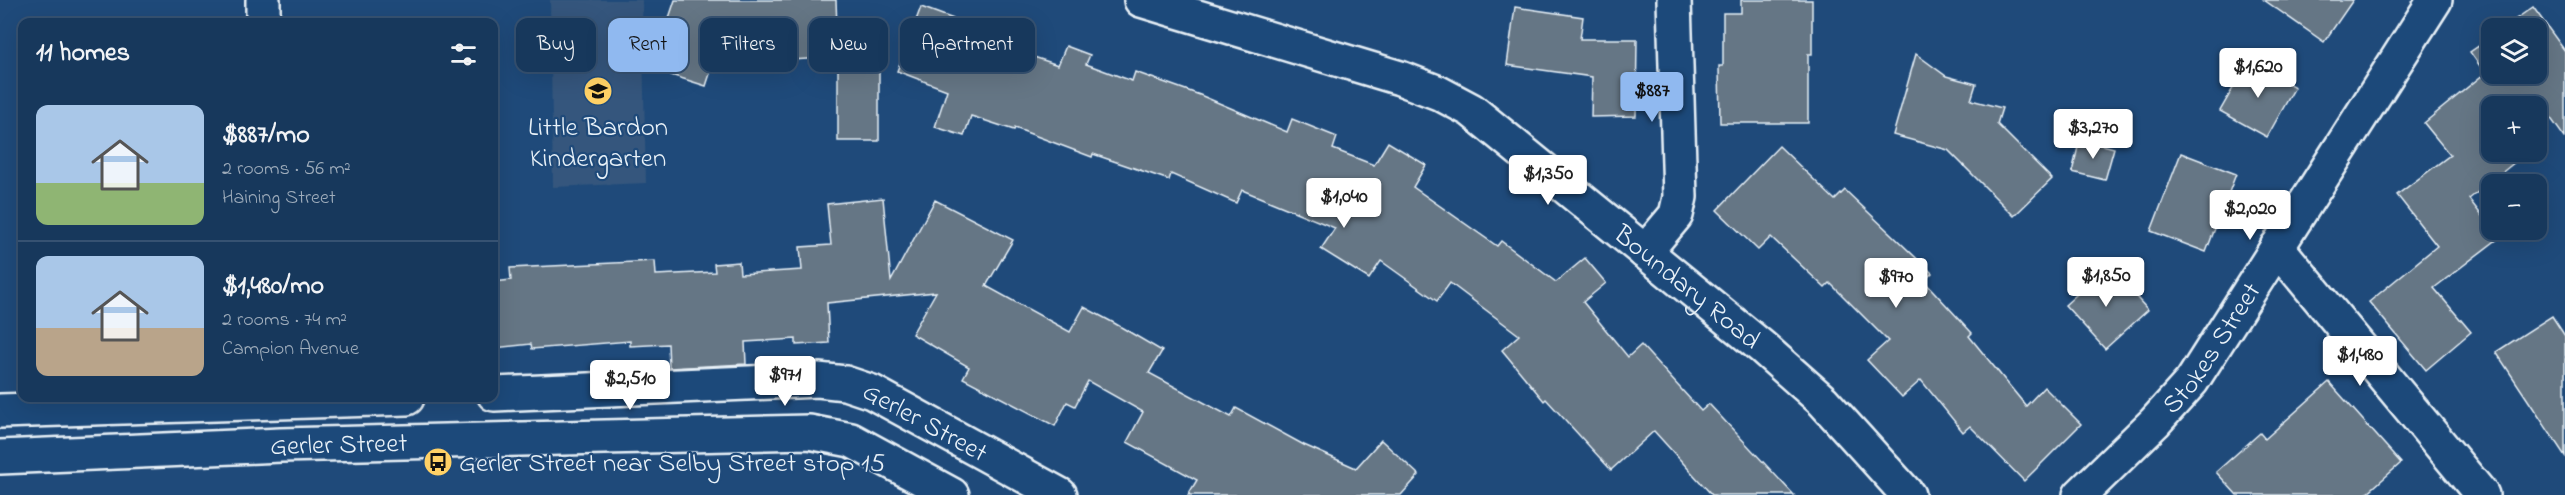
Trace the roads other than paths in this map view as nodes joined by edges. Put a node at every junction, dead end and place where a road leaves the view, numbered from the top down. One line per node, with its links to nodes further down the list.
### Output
1 (262, 0): 5 (street)
2 (1141, 0): 7 (street, Boundary Road)
3 (1674, 0): 7 (street)
4 (2435, 0): 6 (street, Stokes Street)
5 (263, 18)
6 (2277, 247): 17 (street, Stokes Street); 18 (street)
7 (1645, 252): 16 (street, Boundary Road)
8 (498, 394): 15 (street, Gerler Street)
9 (228, 402): 11 (street, Gerler Street)
10 (279, 402): 12 (street)
11 (0, 411)
12 (280, 445): 13 (street, Gerler Street); 14 (street, Gerler Street)
13 (0, 457)
14 (952, 495)
15 (1060, 495)
16 (1908, 495)
17 (2080, 495)
18 (2482, 495)

